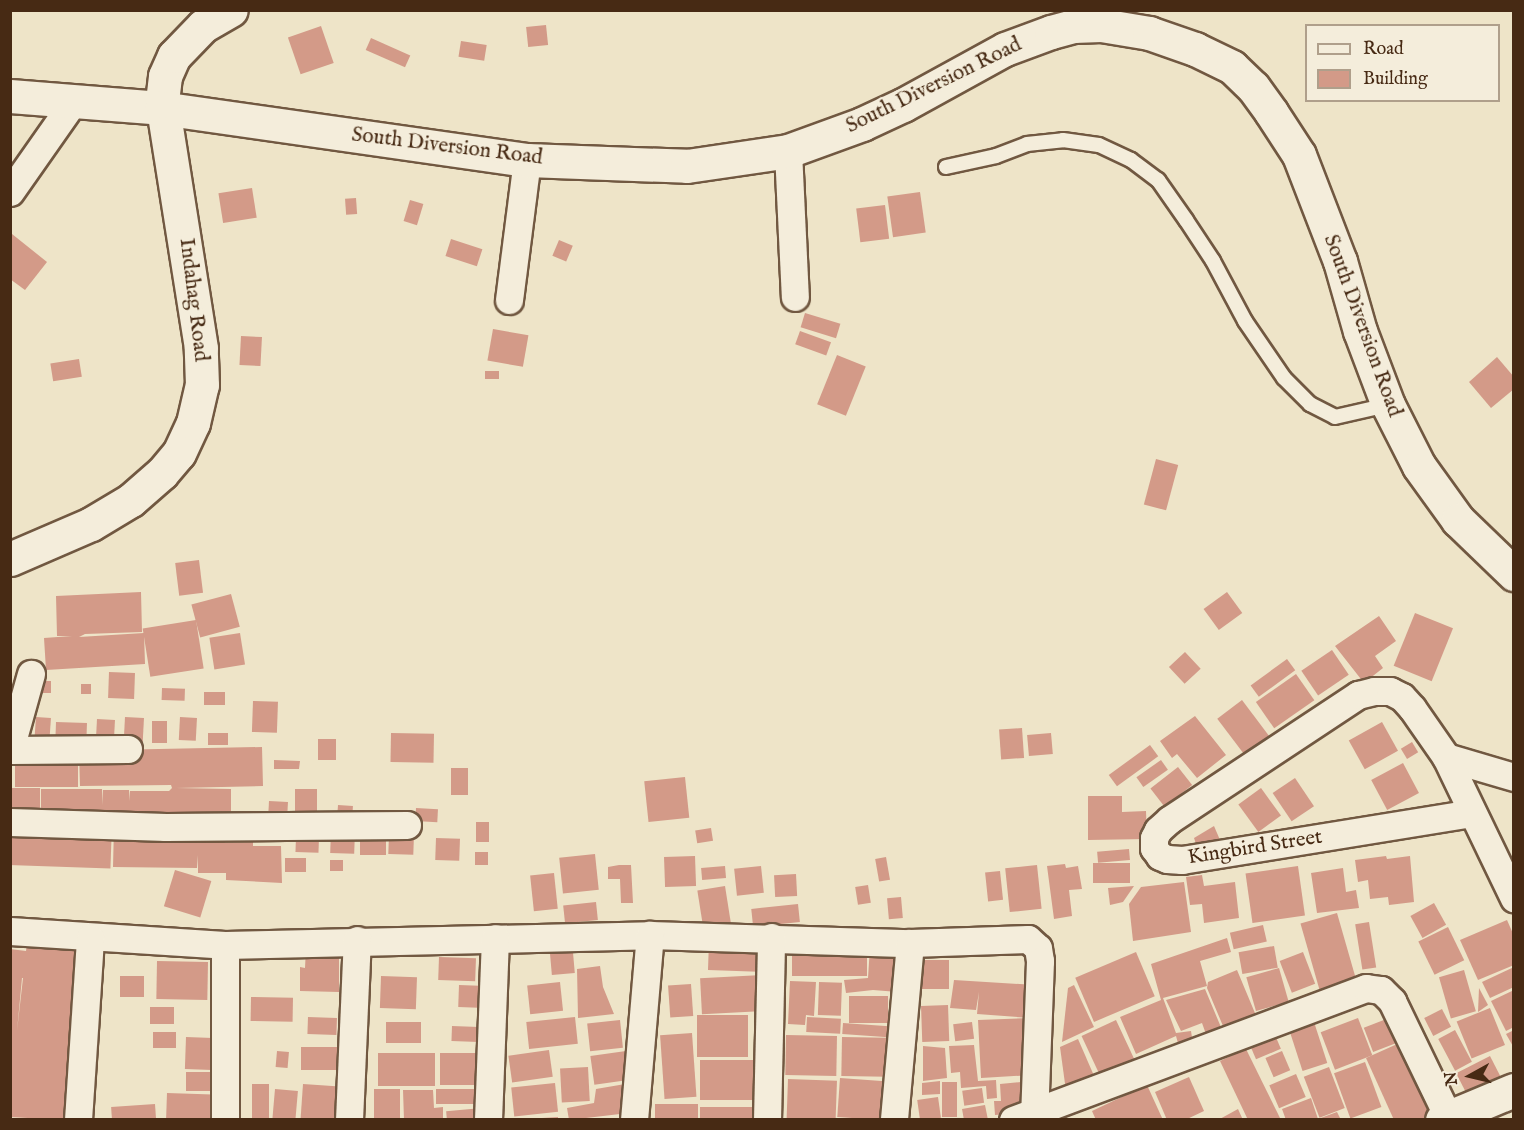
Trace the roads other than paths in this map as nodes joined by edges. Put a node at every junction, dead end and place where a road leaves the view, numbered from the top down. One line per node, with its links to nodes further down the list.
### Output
1 (231, 10): 4 (main road, Indahag Road)
2 (10, 96): 3 (main road, South Diversion Road)
3 (73, 102): 4 (main road, South Diversion Road); 8 (street)
4 (161, 108): 6 (main road, South Diversion Road); 12 (main road, Indahag Road)
5 (788, 151): 6 (main road, South Diversion Road); 9 (street); 11 (main road, South Diversion Road)
6 (527, 160): 10 (street)
7 (946, 167): 11 (lane)
8 (10, 192)
9 (795, 297)
10 (509, 300)
11 (1388, 405): 13 (main road, South Diversion Road)
12 (10, 559)
13 (1514, 574)
14 (31, 674): 16 (street)
15 (128, 749): 16 (street)
16 (10, 750)
17 (1446, 757): 18 (street); 19 (street); 19 (street, Kingbird Street)
18 (1514, 777)
19 (1472, 813): 22 (street)
20 (10, 822): 21 (street)
21 (407, 825)
22 (1514, 898)
23 (10, 931): 26 (street)
24 (650, 935): 25 (street); 27 (street); 38 (street)
25 (771, 937): 29 (street); 39 (street)
26 (90, 938): 30 (street); 34 (street)
27 (495, 938): 28 (street); 37 (street)
28 (357, 940): 30 (street); 36 (street)
29 (910, 943): 32 (street); 40 (street)
30 (225, 945): 35 (street)
31 (1514, 1090): 33 (main road)
32 (1024, 1117): 33 (street)
33 (1445, 1118)
34 (78, 1119)
35 (225, 1119)
36 (349, 1119)
37 (488, 1119)
38 (634, 1119)
39 (767, 1119)
40 (894, 1119)

